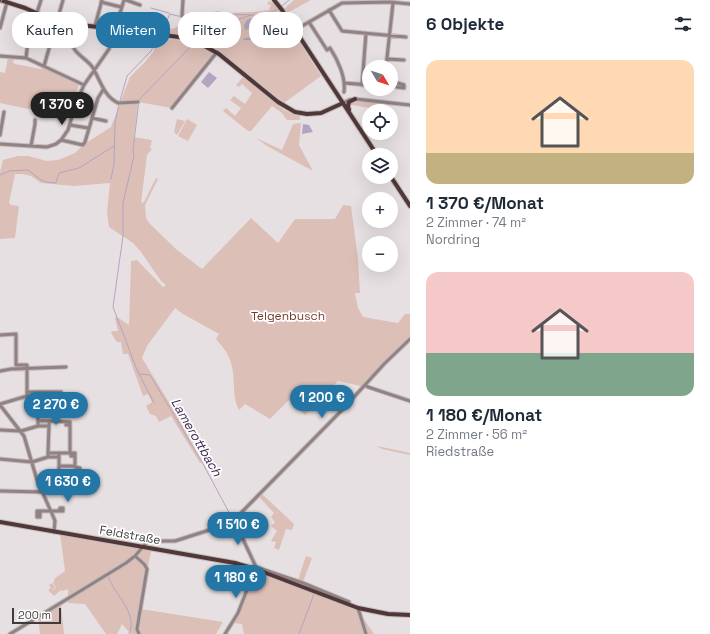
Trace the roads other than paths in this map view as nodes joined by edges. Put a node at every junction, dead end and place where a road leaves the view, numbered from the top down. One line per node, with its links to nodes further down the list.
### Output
1 (0, 0): 8 (main road)
2 (41, 0): 15 (street)
3 (63, 0): 16 (street)
4 (125, 0): 11 (street); 12 (street)
5 (183, 0): 18 (street)
6 (274, 0): 19 (main road)
7 (102, 1): 12 (street); 23 (street)
8 (7, 2): 14 (main road); 24 (street)
9 (408, 2): 10 (street)
10 (393, 3): 13 (street); 26 (street)
11 (140, 5)
12 (121, 7): 17 (street)
13 (329, 10): 20 (street); 25 (street)
14 (34, 12)
15 (37, 12)
16 (60, 12)
17 (120, 12)
18 (182, 12)
19 (283, 12)
20 (309, 22): 22 (street); 42 (street)
21 (88, 25): 23 (main road)
22 (303, 25)
23 (95, 26)
24 (0, 28)
25 (366, 33): 26 (street); 38 (street)
26 (390, 35): 28 (street); 37 (street)
27 (170, 37): 34 (main road)
28 (406, 37)
29 (303, 44): 47 (main road)
30 (27, 48): 36 (street)
31 (49, 48): 40 (street)
32 (75, 48): 41 (street)
33 (109, 48): 41 (street)
34 (217, 52): 54 (street); 55 (main road)
35 (0, 56): 36 (street)
36 (26, 58): 40 (street)
37 (387, 59): 39 (street)
38 (364, 60)
39 (404, 60)
40 (44, 66): 44 (street)
41 (94, 70): 44 (street); 48 (street)
42 (344, 83): 45 (street); 49 (street)
43 (398, 83): 46 (street)
44 (84, 84): 61 (street)
45 (362, 85)
46 (398, 87)
47 (332, 88): 52 (main road); 55 (main road)
48 (104, 90): 51 (street); 57 (street)
49 (344, 92)
50 (355, 99): 52 (street); 53 (street); 58 (main road)
51 (138, 102)
52 (343, 103): 55 (main road); 58 (main road)
53 (410, 105)
54 (172, 108)
55 (328, 111)
56 (4, 112): 63 (street)
57 (92, 118): 60 (street); 62 (street)
58 (352, 118): 67 (main road)
59 (35, 120): 66 (street)
60 (106, 121)
61 (70, 125): 62 (street); 64 (street)
62 (88, 128): 64 (street)
63 (0, 135)
64 (61, 140): 66 (street)
65 (0, 144): 66 (street)
66 (31, 146)
67 (372, 148)
68 (396, 184): 69 (main road)
69 (410, 206)
70 (0, 335): 72 (street)
71 (410, 339): 77 (street)
72 (16, 365): 74 (street); 75 (street)
73 (66, 367): 75 (street)
74 (16, 369): 75 (street); 76 (street)
75 (27, 369): 78 (street)
76 (0, 371)
77 (365, 385): 82 (street); 105 (street)
78 (27, 392): 79 (street); 80 (street)
79 (38, 392): 81 (street); 84 (street)
80 (27, 396): 81 (street); 83 (street)
81 (38, 396): 85 (street)
82 (410, 402)
83 (0, 405): 90 (street)
84 (61, 407)
85 (38, 421): 86 (street); 87 (street)
86 (49, 421): 88 (street); 92 (street)
87 (38, 426): 88 (street); 90 (street)
88 (48, 426): 91 (street)
89 (0, 430): 90 (street)
90 (21, 431): 96 (street)
91 (48, 453): 93 (street); 94 (street)
92 (70, 453): 93 (street); 98 (street)
93 (59, 455): 94 (street); 97 (street)
94 (48, 457): 96 (street)
95 (0, 459): 96 (street)
96 (32, 462): 101 (street)
97 (59, 466): 98 (street); 99 (street)
98 (75, 466): 99 (street)
99 (59, 488): 101 (street)
100 (0, 491): 101 (street)
101 (42, 492): 103 (street)
102 (40, 511): 103 (street)
103 (51, 511): 104 (street); 107 (street)
104 (59, 511)
105 (234, 520): 108 (street); 110 (street)
106 (0, 522): 107 (main road, Feldstraße)
107 (54, 532): 108 (main road, Feldstraße)
108 (143, 547): 109 (street); 110 (main road, Feldstraße)
109 (135, 556): 114 (street); 115 (street)
110 (256, 568): 111 (street, Feldstraße); 112 (main road); 116 (street)
111 (349, 602)
112 (358, 608): 113 (main road); 117 (street)
113 (410, 615)
114 (10, 634)
115 (139, 634)
116 (225, 634)
117 (366, 634)

